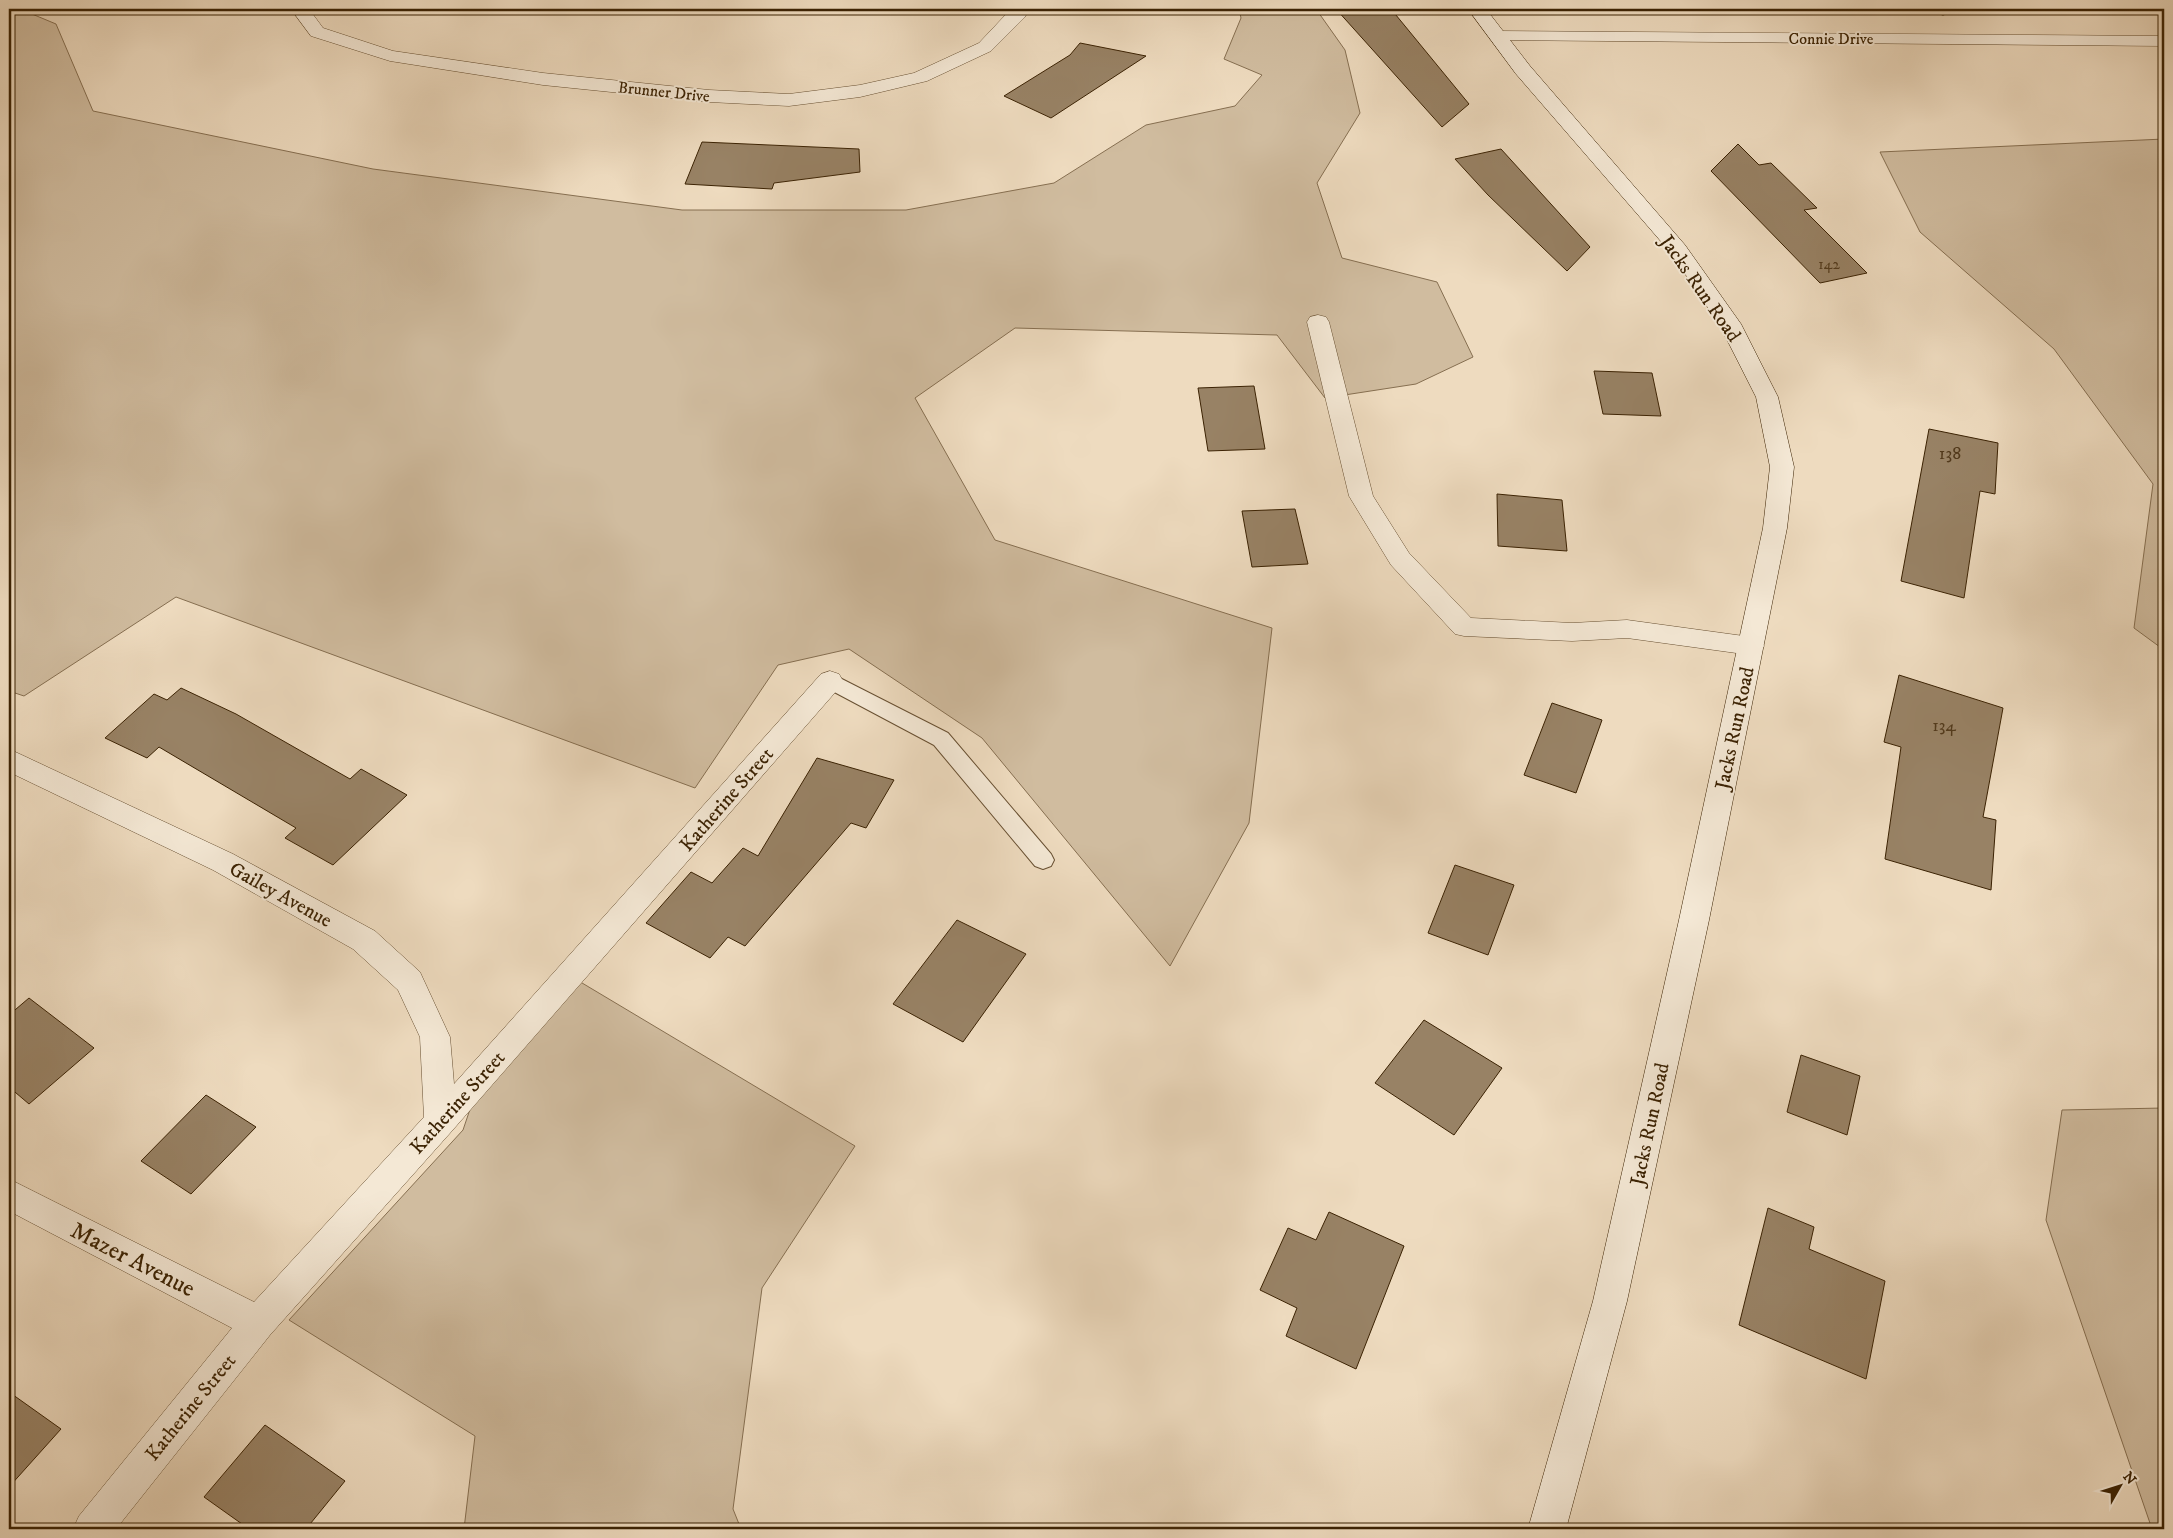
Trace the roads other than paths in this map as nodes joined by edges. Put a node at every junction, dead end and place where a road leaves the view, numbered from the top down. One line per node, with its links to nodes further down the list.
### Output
1 (300, 9): 2 (street, Brunner Drive)
2 (1020, 9)
3 (1477, 9): 4 (street, Jacks Run Road)
4 (1498, 36): 5 (street, Connie Drive); 7 (street, Jacks Run Road)
5 (2164, 41)
6 (1318, 322): 7 (street)
7 (1751, 646): 15 (street, Jacks Run Road)
8 (830, 681): 10 (lane); 11 (street, Katherine Street)
9 (9, 760): 11 (street, Gailey Avenue)
10 (1043, 860)
11 (440, 1122): 13 (street, Katherine Street)
12 (9, 1194): 13 (street, Mazer Avenue)
13 (258, 1323): 14 (street, Katherine Street)
14 (92, 1529)
15 (1547, 1529)

